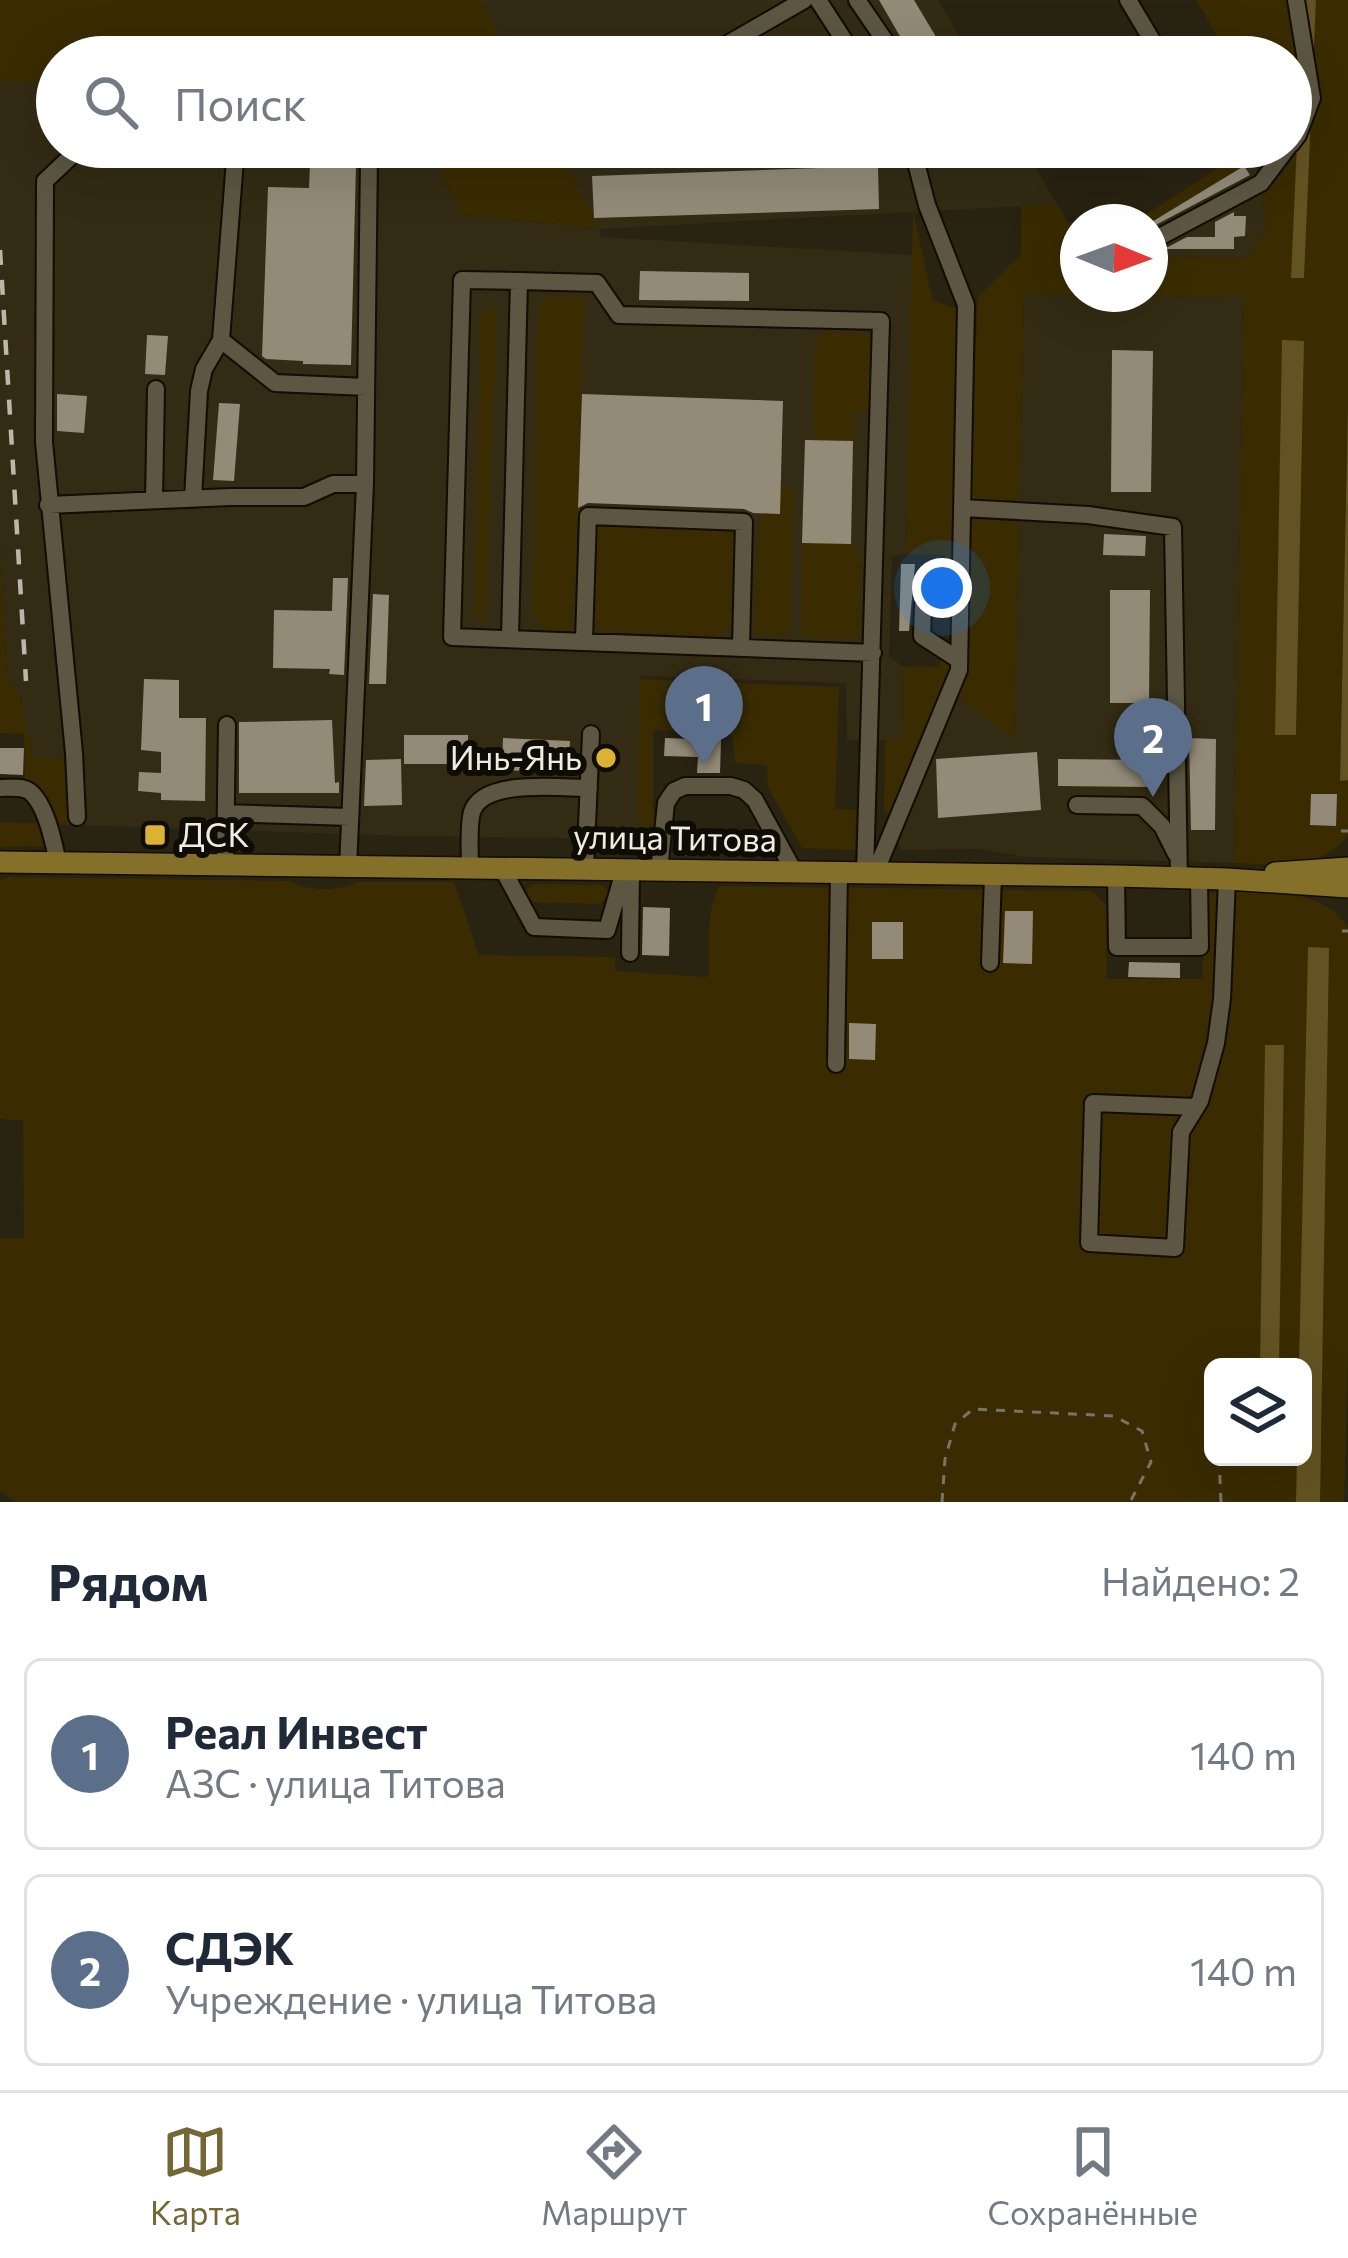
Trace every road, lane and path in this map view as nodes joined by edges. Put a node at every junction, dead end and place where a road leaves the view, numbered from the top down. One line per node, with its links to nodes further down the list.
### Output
1 (804, 0): 6 (lane)
2 (818, 0): 7 (lane)
3 (857, 0): 8 (lane)
4 (1128, 0): 9 (lane)
5 (1296, 0): 10 (lane)
6 (741, 36)
7 (841, 36)
8 (882, 36)
9 (1149, 36)
10 (1302, 36)
11 (58, 168): 24 (lane)
12 (234, 168): 18 (lane)
13 (369, 168): 19 (lane)
14 (917, 168): 25 (lane)
15 (1272, 168): 16 (lane)
16 (1168, 232)
17 (519, 281): 27 (lane); 27 (lane); 30 (lane)
18 (221, 340): 19 (lane); 22 (lane)
19 (366, 387): 21 (lane)
20 (157, 389): 23 (lane)
21 (364, 484): 22 (lane); 38 (lane)
22 (193, 499): 23 (lane)
23 (154, 500): 24 (lane)
24 (48, 505): 39 (lane)
25 (962, 508): 26 (lane); 54 (lane)
26 (961, 594): 31 (lane); 31 (lane)
27 (510, 637): 28 (lane)
28 (584, 640): 29 (lane); 29 (lane)
29 (741, 647): 30 (lane)
30 (873, 653): 53 (lane)
31 (959, 660): 53 (lane)
32 (227, 724): 37 (lane)
33 (591, 734): 35 (lane)
34 (0, 788): 42 (lane)
35 (589, 788): 46 (lane); 48 (lane)
36 (1077, 805): 54 (lane)
37 (226, 813): 38 (lane); 43 (lane)
38 (350, 817): 44 (lane)
39 (77, 818)
40 (1346, 838): 57 (main road)
41 (0, 862): 42 (main road, улица Титова)
42 (58, 863): 43 (main road, улица Титова)
43 (225, 866): 44 (main road, улица Титова)
44 (348, 868): 46 (main road, улица Титова)
45 (1348, 868): 57 (main road)
46 (470, 869): 47 (main road, улица Титова)
47 (503, 870): 48 (main road, улица Титова); 49 (lane)
48 (585, 871): 49 (main road, улица Титова)
49 (628, 871): 50 (main road, улица Титова); 61 (lane)
50 (659, 871): 51 (main road, улица Титова); 51 (lane)
51 (795, 873): 52 (main road, улица Титова)
52 (839, 873): 53 (main road, улица Титова); 63 (lane)
53 (870, 873): 55 (main road, улица Титова)
54 (1186, 874): 56 (main road, улица Титова); 56 (lane); 58 (main road, улица Титова)
55 (993, 875): 56 (main road, улица Титова); 62 (lane)
56 (1116, 876)
57 (1321, 878): 58 (main road, улица Титова); 59 (main road); 60 (main road)
58 (1227, 879): 64 (lane)
59 (1348, 887)
60 (1348, 908)
61 (630, 953)
62 (990, 964)
63 (836, 1064)
64 (1196, 1107): 64 (lane)
65 (1219, 1466): 68 (path)
66 (942, 1502): 67 (path)
67 (1130, 1502)
68 (1221, 1502)

